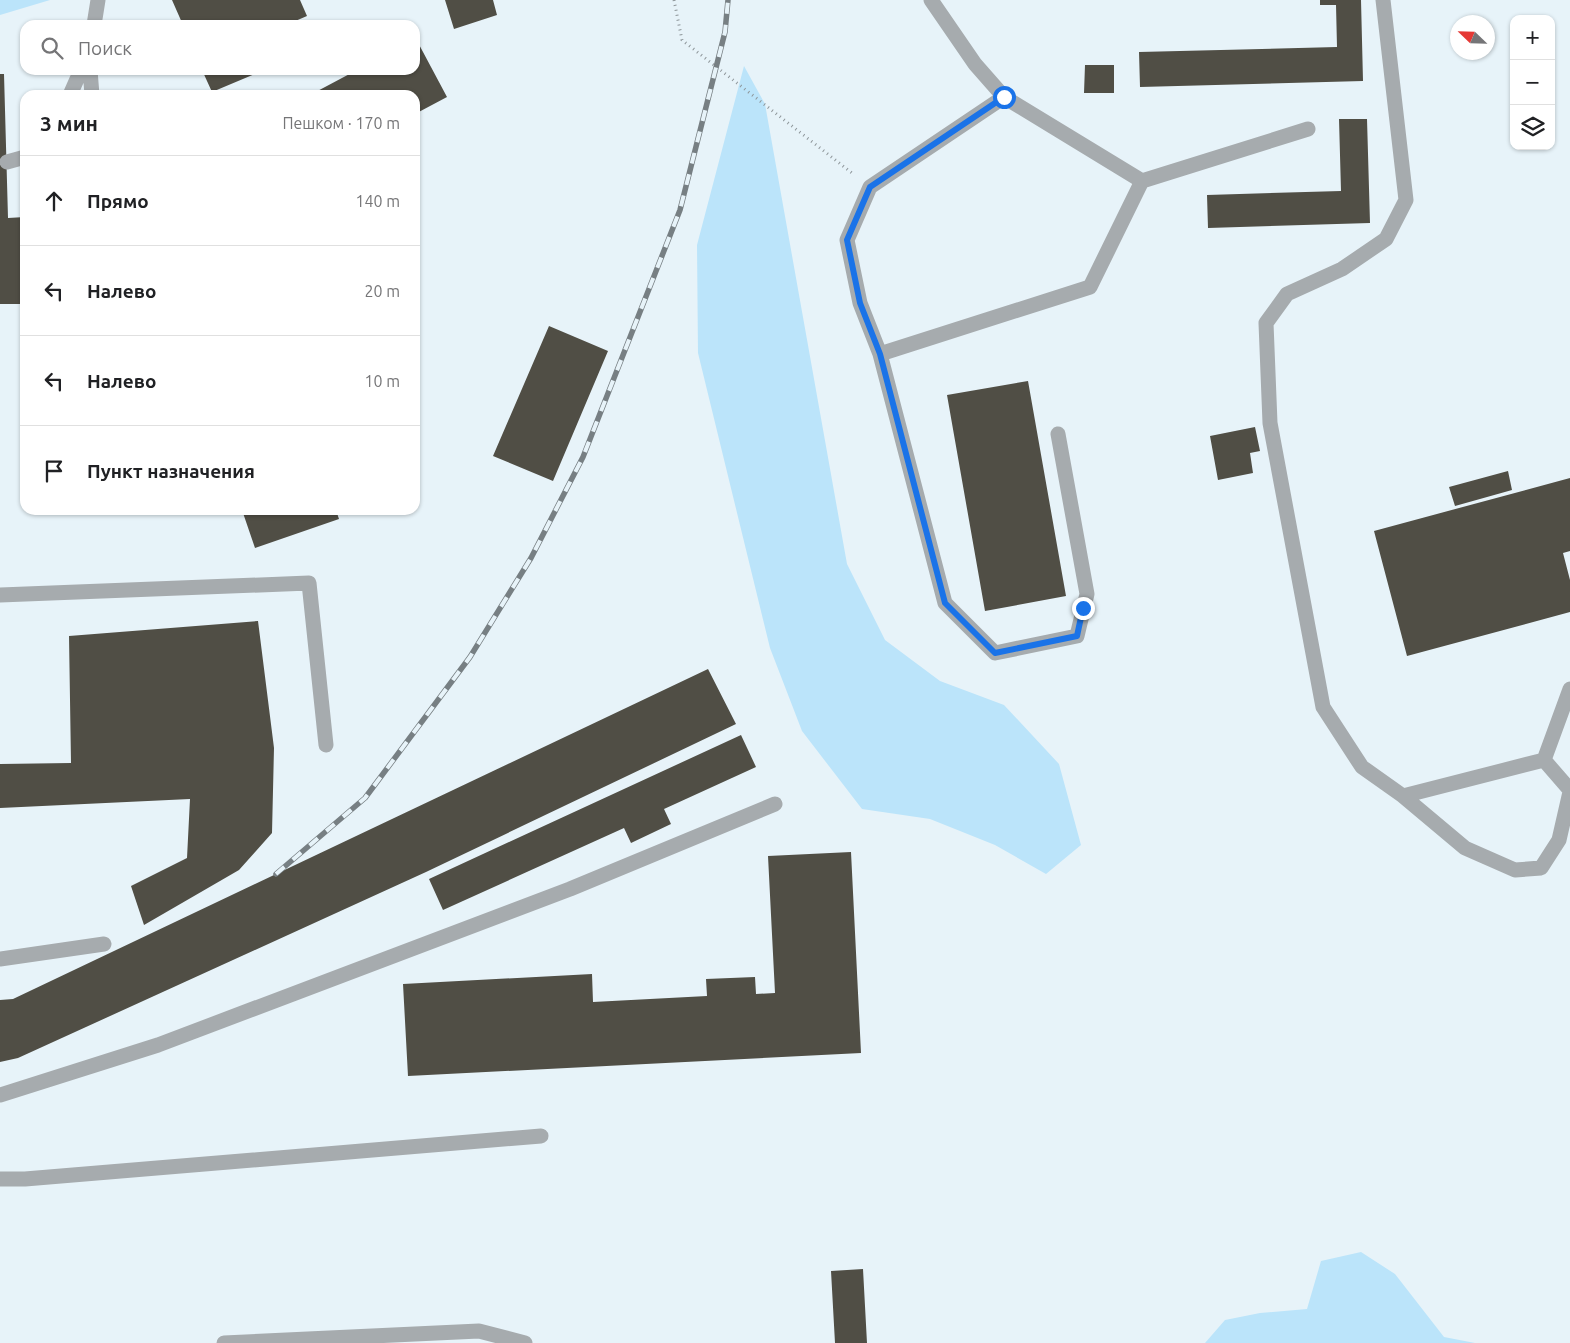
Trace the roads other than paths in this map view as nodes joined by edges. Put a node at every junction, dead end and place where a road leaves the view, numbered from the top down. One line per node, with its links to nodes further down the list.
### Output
1 (98, 0): 4 (lane)
2 (931, 0): 9 (lane)
3 (1383, 0): 21 (lane)
4 (95, 20)
5 (79, 75): 7 (lane)
6 (90, 75): 8 (lane)
7 (72, 90)
8 (92, 90)
9 (1004, 97): 13 (lane); 14 (lane)
10 (1308, 129): 13 (lane)
11 (20, 158): 12 (lane)
12 (7, 162)
13 (1142, 181): 14 (lane)
14 (880, 354): 15 (lane)
15 (1058, 434)
16 (0, 595): 18 (lane)
17 (1570, 689): 19 (lane)
18 (326, 745)
19 (1544, 760): 20 (lane); 21 (lane)
20 (1570, 791): 21 (lane)
21 (1403, 796)
22 (775, 804): 25 (lane)
23 (104, 944): 24 (lane)
24 (0, 959)
25 (0, 1095)
26 (541, 1136): 27 (lane)
27 (0, 1179)
28 (224, 1343): 29 (lane)
29 (524, 1343)

